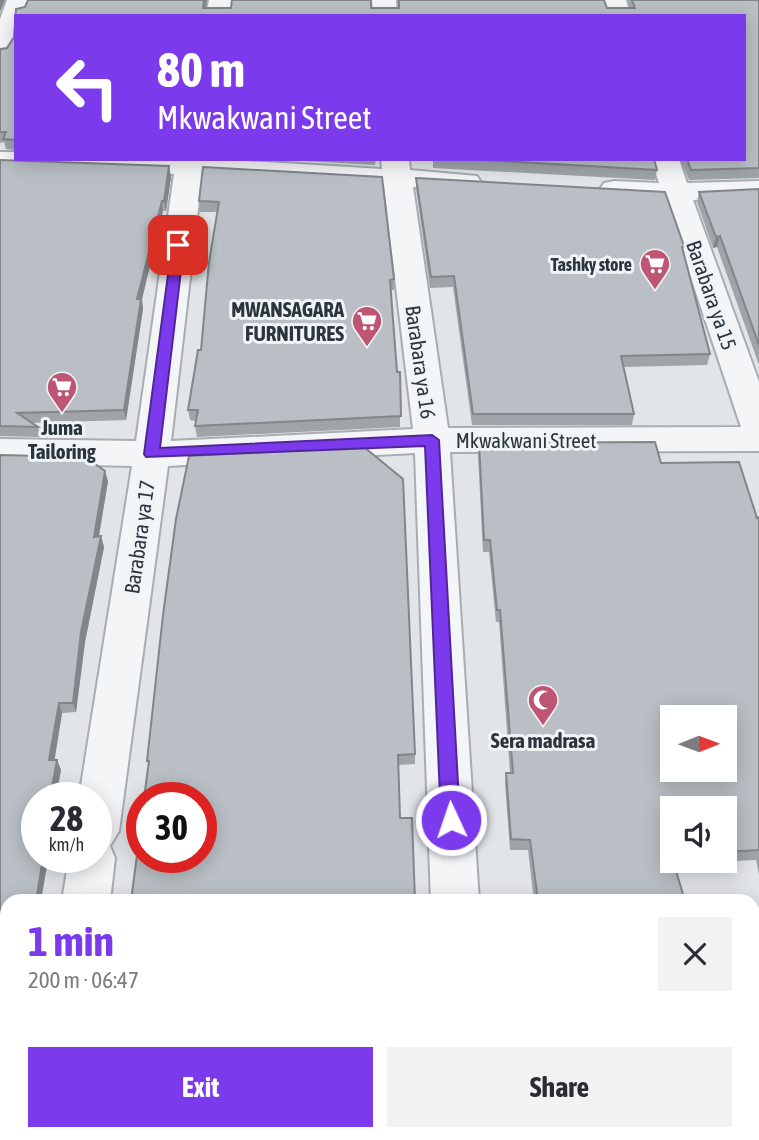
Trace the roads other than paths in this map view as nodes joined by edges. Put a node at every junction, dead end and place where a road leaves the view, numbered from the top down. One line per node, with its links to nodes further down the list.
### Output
1 (19, 0): 2 (street)
2 (0, 50)
3 (63, 161): 5 (street)
4 (667, 161): 10 (street, Barabara ya 15)
5 (189, 163): 6 (street); 15 (street, Barabara ya 17)
6 (396, 169): 7 (street); 13 (street, Barabara ya 16)
7 (490, 183)
8 (583, 188): 10 (street)
9 (759, 189): 10 (street)
10 (676, 192): 11 (street, Barabara ya 15)
11 (759, 430)
12 (759, 439): 13 (street, Mkwakwani Street)
13 (432, 440): 15 (street, Mkwakwani Street); 19 (street, Barabara ya 16)
14 (0, 451): 15 (street, Mkwakwani Street)
15 (152, 454): 16 (street, Barabara ya 17)
16 (103, 782)
17 (90, 873): 18 (street)
18 (87, 894)
19 (455, 894)

